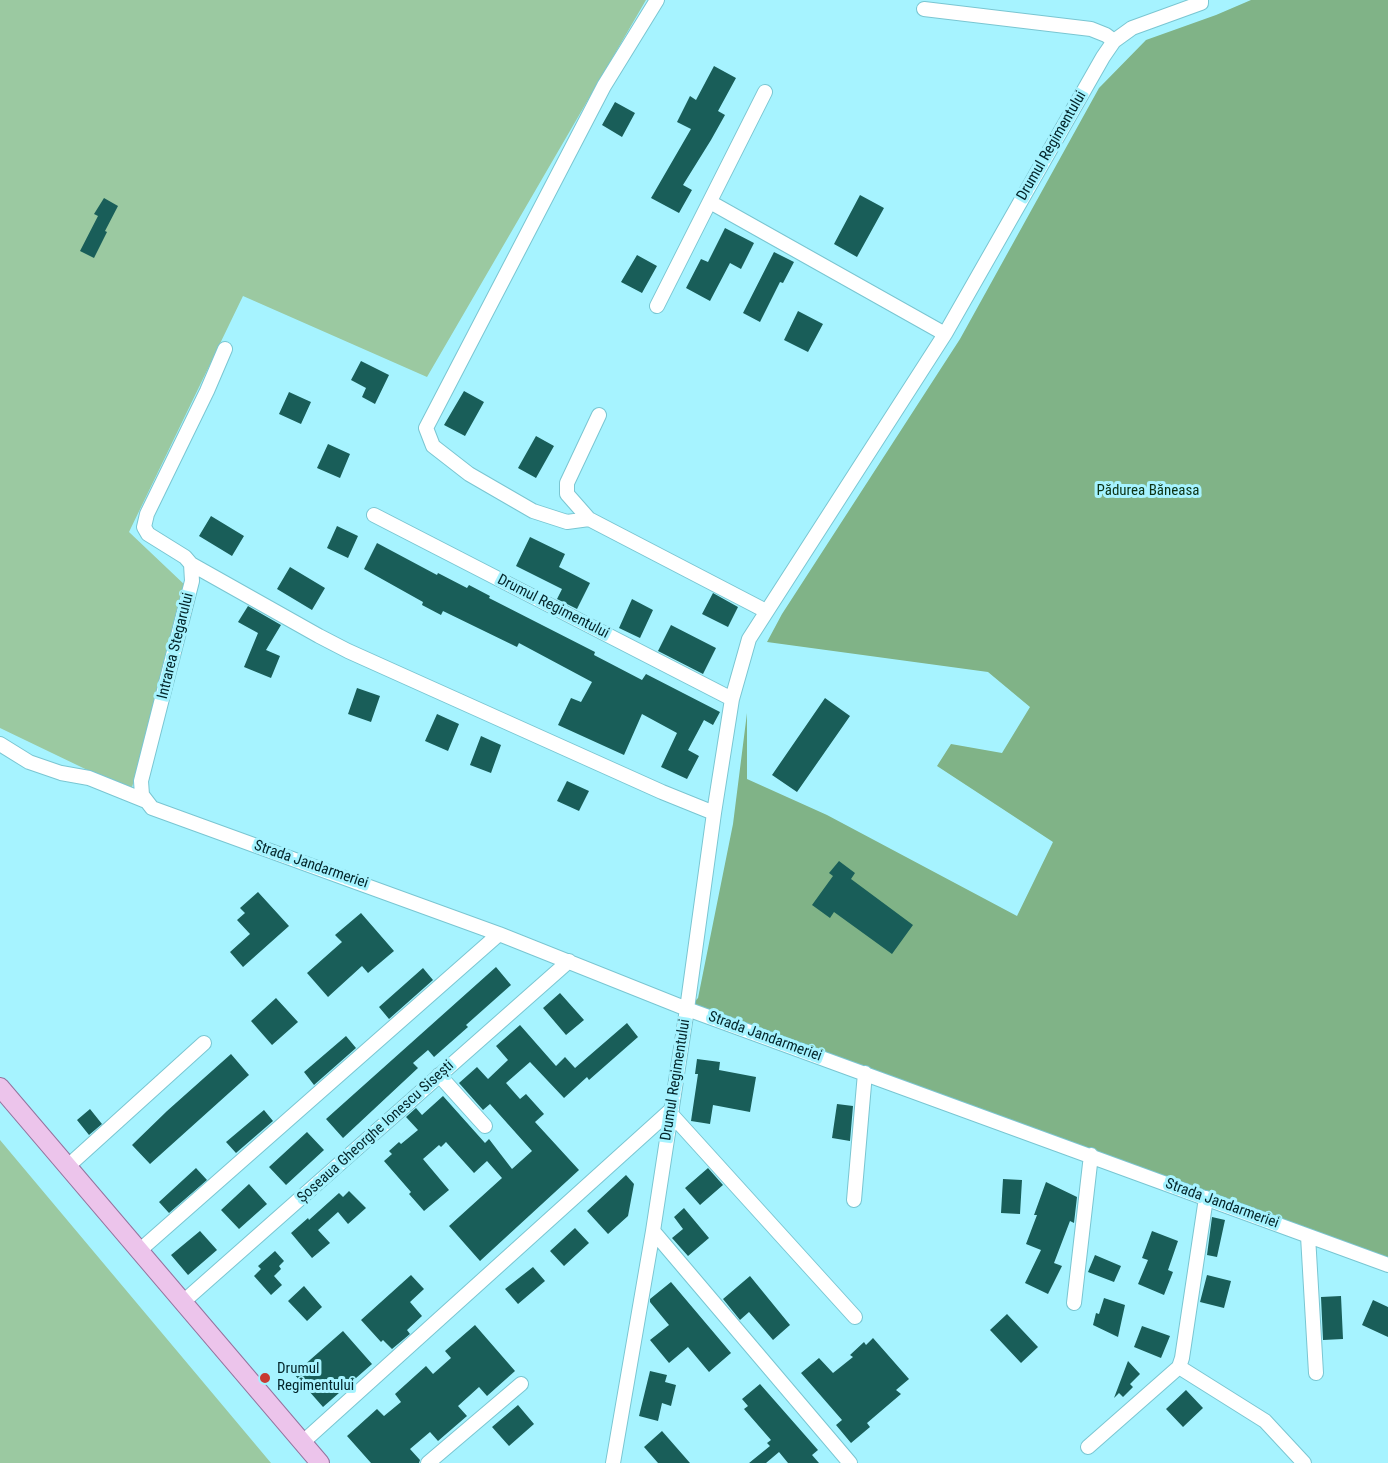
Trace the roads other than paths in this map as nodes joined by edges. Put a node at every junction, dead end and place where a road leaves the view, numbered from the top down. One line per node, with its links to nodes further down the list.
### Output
1 (657, 0): 12 (street)
2 (1201, 2): 4 (street, Drumul Regimentului)
3 (924, 9): 4 (street)
4 (1114, 41): 8 (street, Drumul Regimentului)
5 (765, 92): 6 (street)
6 (710, 202): 7 (street); 8 (street)
7 (657, 306)
8 (945, 334): 14 (street, Drumul Regimentului)
9 (225, 349): 13 (street)
10 (599, 415): 12 (street)
11 (374, 515): 15 (street, Drumul Regimentului)
12 (590, 519): 14 (street)
13 (191, 564): 17 (street, Intrarea Stegarului); 18 (street)
14 (766, 611): 15 (street, Drumul Regimentului)
15 (732, 699): 18 (street, Drumul Regimentului)
16 (0, 744): 17 (street, Strada Jandarmeriei)
17 (146, 801): 19 (street, Strada Jandarmeriei)
18 (714, 813): 21 (street, Drumul Regimentului)
19 (499, 934): 20 (street, Strada Jandarmeriei); 34 (street)
20 (568, 961): 21 (street, Strada Jandarmeriei); 24 (street, Șoseaua Gheorghe Ionescu Sisești)
21 (687, 1009): 23 (street, Strada Jandarmeriei); 26 (street, Drumul Regimentului)
22 (204, 1043): 29 (street)
23 (865, 1073): 28 (street, Strada Jandarmeriei); 31 (street)
24 (440, 1075): 27 (street); 36 (street, Șoseaua Gheorghe Ionescu Sisești)
25 (0, 1087): 29 (main road)
26 (671, 1112): 32 (street, Drumul Regimentului); 38 (street); 42 (street)
27 (485, 1126)
28 (1091, 1155): 30 (street, Strada Jandarmeriei); 37 (street)
29 (67, 1167): 34 (main road)
30 (1206, 1198): 33 (street, Strada Jandarmeriei); 39 (street)
31 (854, 1200)
32 (653, 1231): 44 (street, Drumul Regimentului); 47 (street)
33 (1308, 1236): 35 (street, Strada Jandarmeriei); 40 (street)
34 (139, 1251): 36 (main road)
35 (1388, 1265)
36 (183, 1302): 42 (main road)
37 (1074, 1303)
38 (855, 1317)
39 (1179, 1366): 43 (street); 48 (street)
40 (1316, 1373)
41 (521, 1384): 46 (street)
42 (303, 1442): 45 (main road)
43 (1088, 1447)
44 (614, 1462)
45 (320, 1463)
46 (428, 1463)
47 (850, 1463)
48 (1304, 1463)

